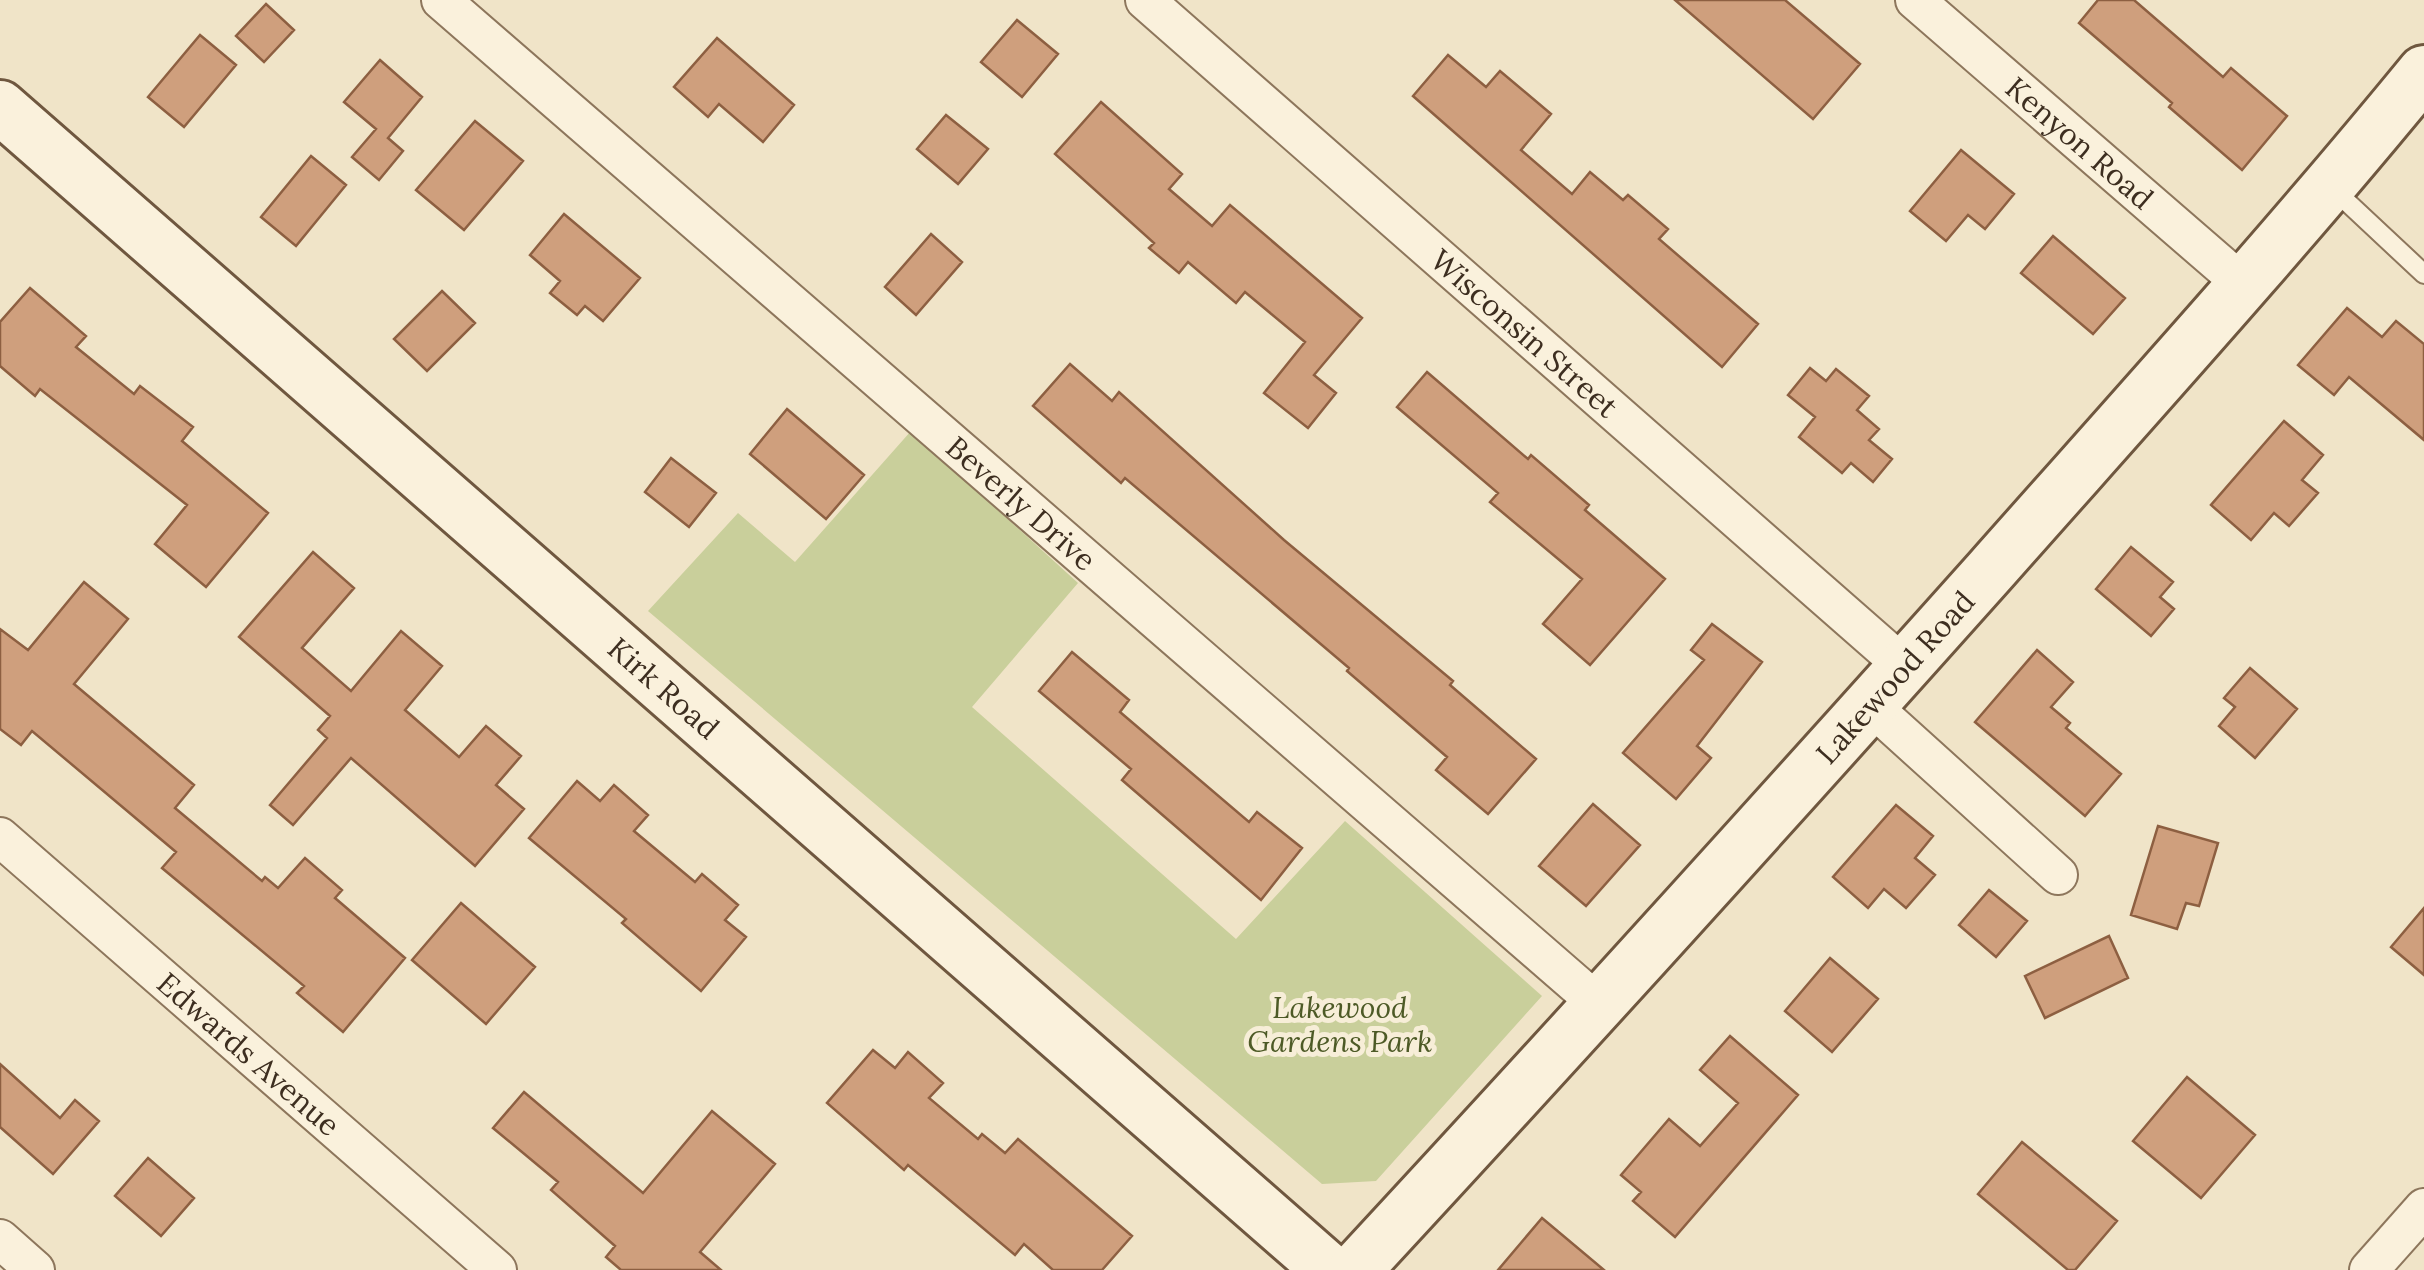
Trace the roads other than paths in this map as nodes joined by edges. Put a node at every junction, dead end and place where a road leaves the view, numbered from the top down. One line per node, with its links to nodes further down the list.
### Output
1 (440, 0): 13 (street, Beverly Drive)
2 (1144, 0): 9 (street, Wisconsin Street)
3 (1914, 0): 8 (street, Kenyon Road)
4 (2424, 72): 6 (street, Lakewood Road)
5 (0, 107): 18 (street, Kirk Road)
6 (2330, 186): 7 (lane); 8 (street, Lakewood Road)
7 (2424, 274)
8 (2244, 285): 9 (street, Lakewood Road)
9 (1904, 666): 10 (street, Lakewood Road)
10 (1870, 704): 12 (street); 13 (street, Lakewood Road)
11 (0, 838): 17 (street, Edwards Avenue)
12 (2058, 876)
13 (1601, 1006): 19 (street, Lakewood Road)
14 (2424, 1208): 20 (street)
15 (0, 1239): 16 (street)
16 (35, 1270)
17 (497, 1270)
18 (1329, 1270)
19 (1355, 1270)
20 (2369, 1270)

